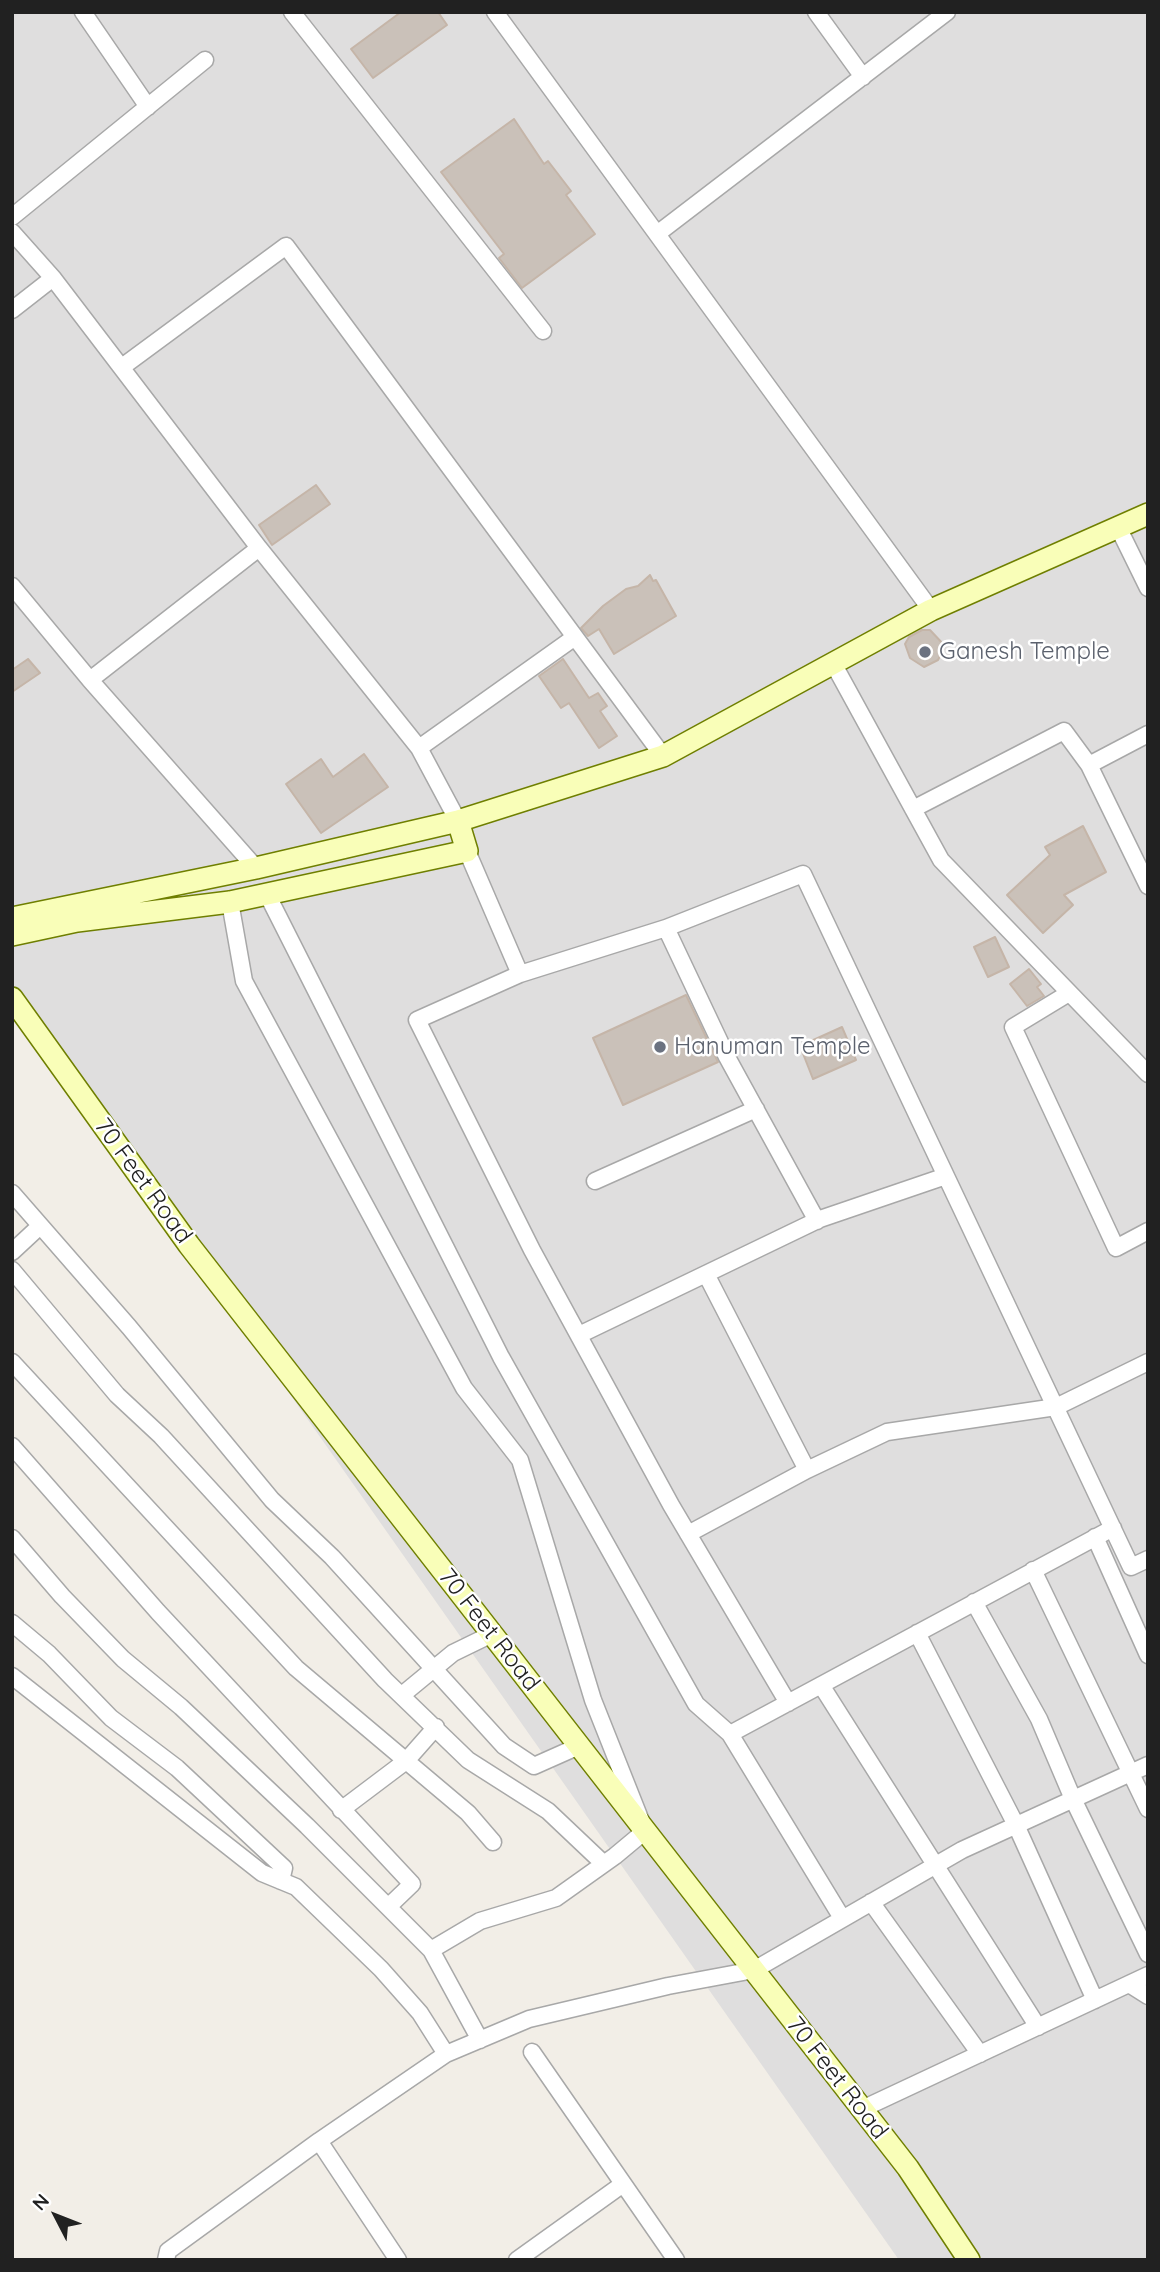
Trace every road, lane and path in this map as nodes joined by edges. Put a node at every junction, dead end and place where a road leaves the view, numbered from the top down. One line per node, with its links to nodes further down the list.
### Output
1 (83, 12): 8 (street)
2 (292, 12): 14 (street)
3 (495, 12): 11 (street)
4 (816, 12): 7 (street)
5 (947, 12): 7 (street)
6 (205, 60): 8 (street)
7 (863, 77): 11 (street)
8 (148, 107): 9 (street)
9 (12, 217)
10 (12, 232): 12 (street)
11 (657, 234): 21 (street)
12 (53, 278): 13 (street); 15 (street)
13 (12, 310)
14 (543, 331)
15 (122, 367): 18 (street); 22 (street)
16 (1148, 514): 17 (main road)
17 (1118, 527): 20 (street); 21 (main road)
18 (259, 548): 24 (street); 26 (street)
19 (12, 586): 24 (street)
20 (1148, 588)
21 (931, 610): 23 (main road)
22 (575, 637): 26 (street); 27 (street)
23 (833, 663): 27 (main road); 29 (street)
24 (90, 680): 32 (street)
25 (1148, 734): 28 (street)
26 (419, 748): 30 (street)
27 (663, 756): 30 (main road)
28 (1089, 765): 29 (street); 33 (street)
29 (913, 809): 40 (street)
30 (458, 821): 31 (main road); 32 (main road)
31 (467, 851): 34 (main road); 39 (street)
32 (256, 868): 36 (main road)
33 (1148, 886)
34 (267, 894): 35 (main road); 76 (street)
35 (230, 902): 38 (main road); 85 (street)
36 (12, 918)
37 (666, 928): 39 (street); 43 (street); 44 (street)
38 (12, 935)
39 (520, 974): 53 (street)
40 (1069, 993): 42 (street); 49 (street)
41 (12, 998): 68 (main road, 70 Feet Road)
42 (1148, 1074)
43 (756, 1109): 45 (street); 47 (street)
44 (946, 1176): 47 (street); 56 (street)
45 (595, 1181)
46 (12, 1193): 48 (street)
47 (817, 1221): 52 (street)
48 (40, 1226): 50 (street); 70 (street)
49 (1148, 1231)
50 (12, 1252)
51 (12, 1270): 73 (street)
52 (706, 1274): 53 (street); 58 (street)
53 (579, 1335): 60 (street)
54 (1148, 1362): 56 (street)
55 (12, 1363): 78 (street)
56 (1056, 1407): 58 (street); 59 (street)
57 (12, 1446): 83 (street)
58 (807, 1470): 60 (street)
59 (1113, 1528): 61 (street); 63 (street)
60 (688, 1534): 74 (street)
61 (1095, 1537): 64 (street); 69 (street)
62 (12, 1538): 91 (street)
63 (1148, 1559)
64 (1033, 1570): 65 (street); 80 (street)
65 (975, 1602): 67 (street); 81 (street)
66 (12, 1623): 89 (street)
67 (917, 1633): 72 (street); 84 (street)
68 (492, 1634): 70 (street); 77 (main road, 70 Feet Road)
69 (1148, 1655)
70 (435, 1668): 73 (street); 77 (street)
71 (12, 1676): 89 (street)
72 (821, 1685): 74 (street); 88 (street)
73 (402, 1695): 75 (street)
74 (788, 1703): 76 (street)
75 (436, 1727): 78 (street); 87 (street)
76 (730, 1734): 92 (street)
77 (579, 1746): 85 (main road, 70 Feet Road)
78 (406, 1761): 83 (street); 86 (street)
79 (1148, 1765): 80 (street)
80 (1130, 1773): 81 (street); 82 (street)
81 (1073, 1799): 84 (street); 94 (street)
82 (1148, 1809)
83 (341, 1811): 91 (street)
84 (1016, 1825): 88 (street); 99 (street)
85 (645, 1830): 87 (street); 95 (main road, 70 Feet Road)
86 (493, 1842)
87 (604, 1864): 93 (street)
88 (936, 1865): 90 (street); 100 (street)
89 (281, 1881): 103 (street)
90 (871, 1902): 92 (street); 104 (street)
91 (388, 1907): 93 (street)
92 (842, 1918): 95 (street)
93 (430, 1950): 101 (street)
94 (1148, 1954)
95 (754, 1970): 101 (street); 105 (main road, 70 Feet Road)
96 (1148, 1975): 97 (street)
97 (1129, 1984): 98 (street); 99 (street)
98 (1148, 1996)
99 (1095, 2000): 100 (street)
100 (1038, 2027): 104 (street)
101 (480, 2040): 103 (street)
102 (532, 2052): 107 (street)
103 (446, 2054): 106 (street)
104 (981, 2054): 105 (street)
105 (862, 2109): 112 (main road, 70 Feet Road)
106 (319, 2141): 108 (street); 109 (street)
107 (623, 2184): 110 (street); 111 (street)
108 (166, 2260)
109 (398, 2260)
110 (517, 2260)
111 (676, 2260)
112 (969, 2260)

